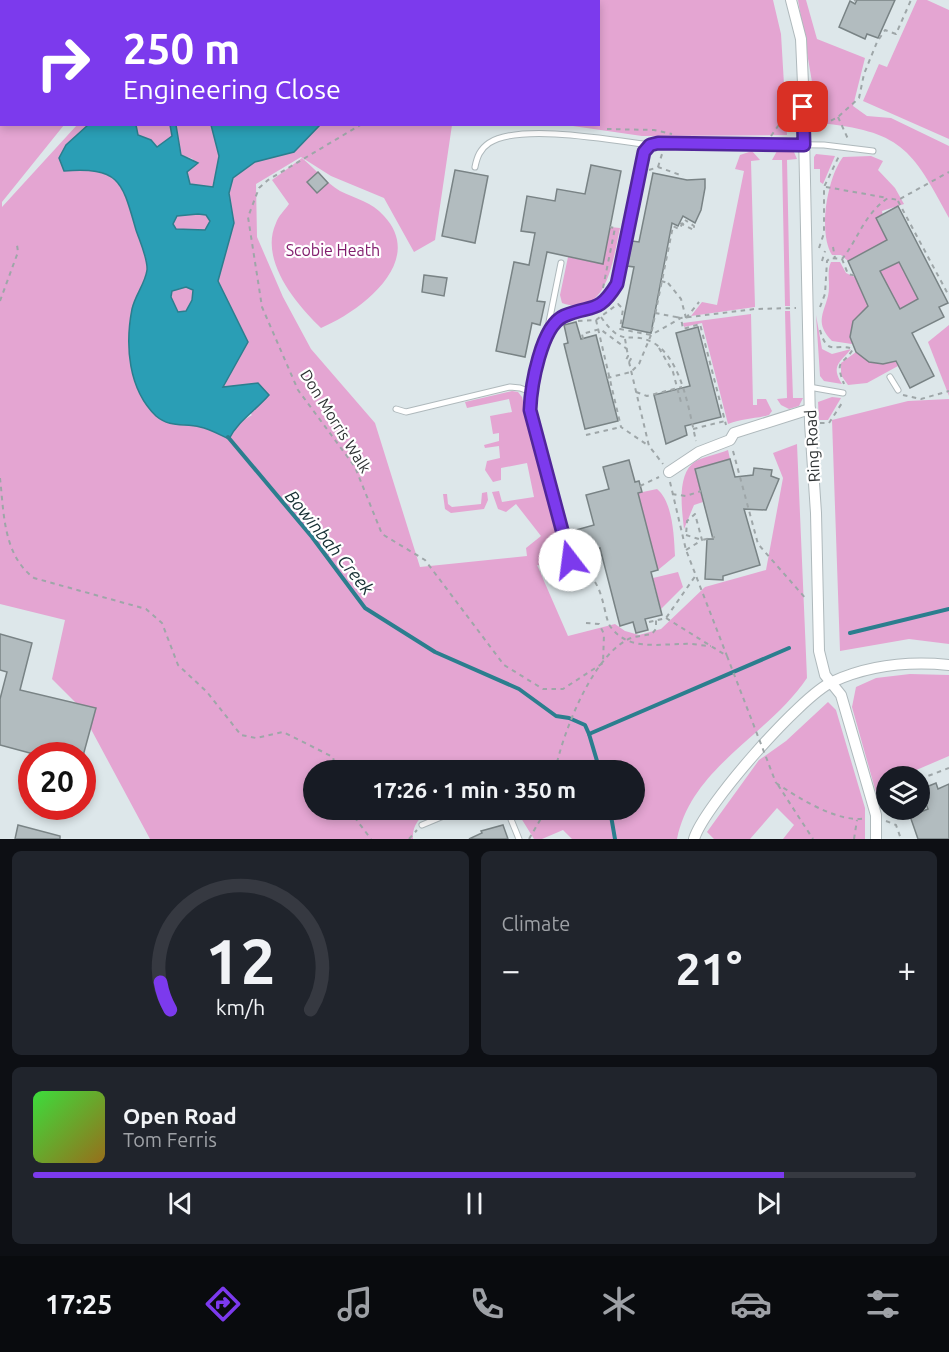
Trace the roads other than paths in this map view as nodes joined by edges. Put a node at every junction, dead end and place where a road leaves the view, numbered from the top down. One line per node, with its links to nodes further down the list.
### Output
1 (791, 0): 3 (street, Ring Road)
2 (650, 145): 3 (lane); 5 (lane); 7 (lane)
3 (804, 145): 4 (lane); 9 (street, Ring Road)
4 (873, 151)
5 (475, 167)
6 (561, 263): 7 (lane)
7 (548, 331): 11 (lane)
8 (890, 377): 10 (lane)
9 (809, 387): 12 (lane); 14 (street, Ring Road)
10 (898, 390)
11 (531, 392): 13 (lane); 16 (lane)
12 (843, 393)
13 (396, 409)
14 (810, 409): 15 (street); 18 (street, Ring Road)
15 (669, 472)
16 (570, 560)
17 (949, 665): 18 (street)
18 (829, 683): 23 (street); 24 (street, Ring Road)
19 (434, 820): 21 (lane)
20 (511, 820): 22 (lane)
21 (422, 825)
22 (519, 839)
23 (694, 839)
24 (876, 839)

